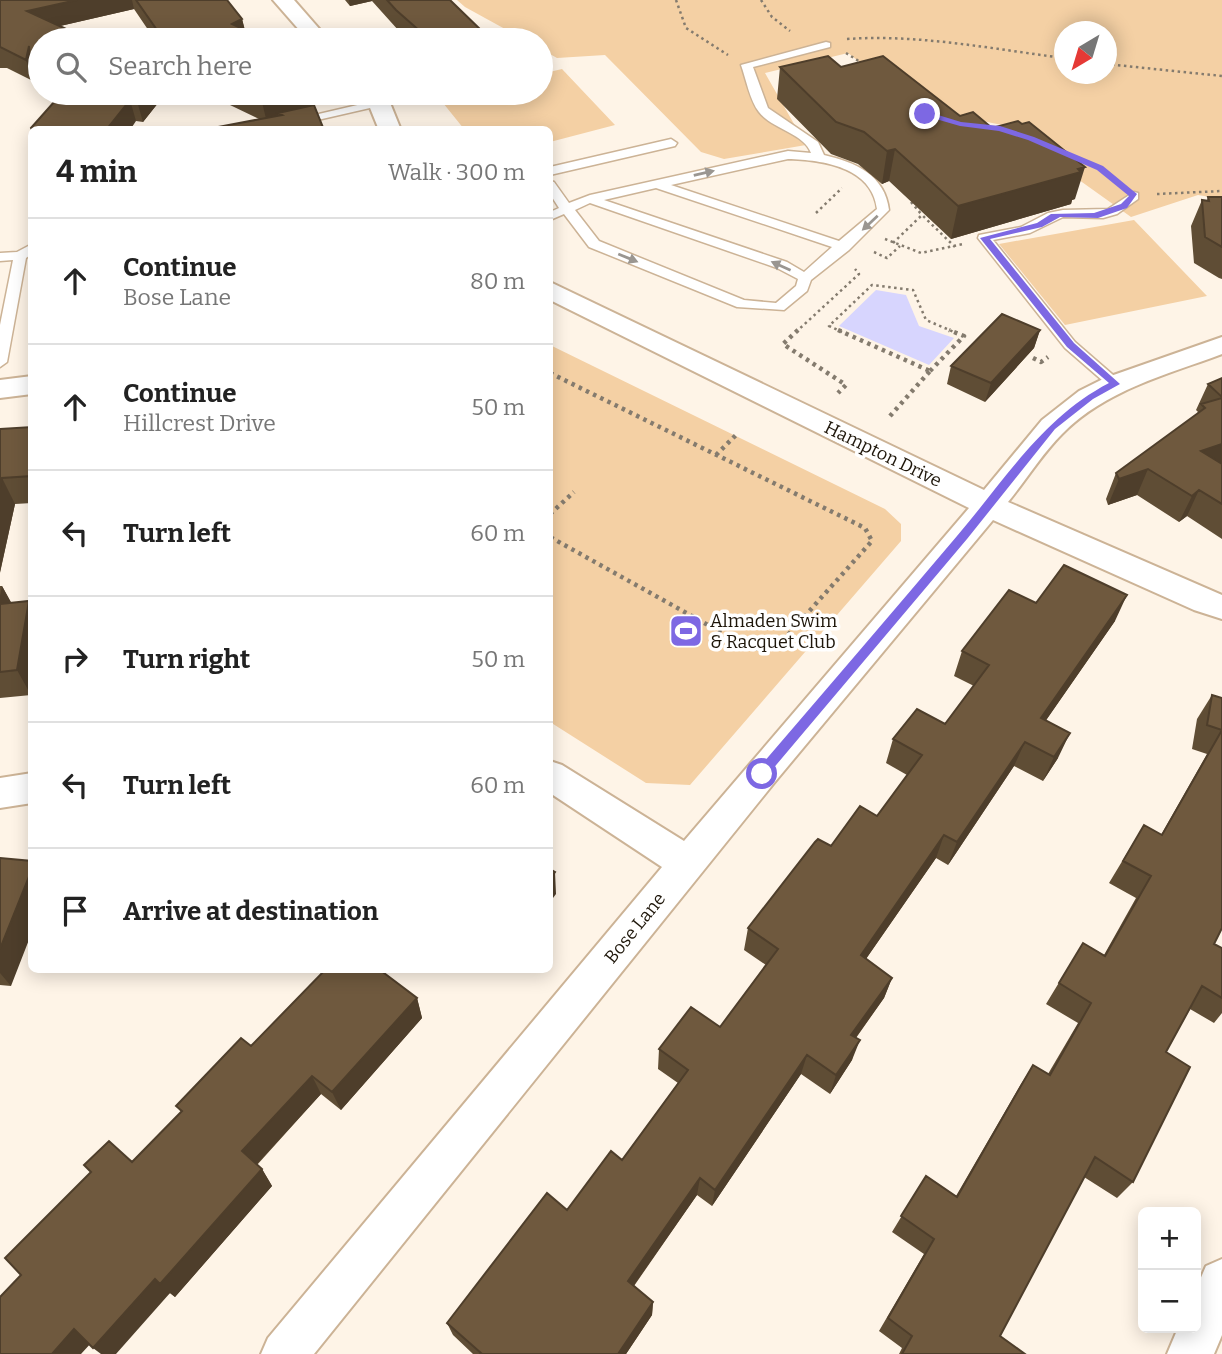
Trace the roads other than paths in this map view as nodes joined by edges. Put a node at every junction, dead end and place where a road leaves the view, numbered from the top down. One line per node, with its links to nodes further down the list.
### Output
1 (283, 0): 2 (street)
2 (309, 28)
3 (826, 46): 9 (lane)
4 (351, 105): 6 (lane)
5 (380, 105): 7 (street)
6 (271, 126)
7 (388, 126)
8 (671, 143): 10 (lane)
9 (818, 156): 11 (lane, one-way to 9); 17 (lane, one-way to 17)
10 (553, 170)
11 (656, 184): 14 (lane); 17 (lane)
12 (553, 190): 15 (lane)
13 (1134, 196): 24 (lane)
14 (590, 199): 15 (lane); 20 (lane, one-way to 14)
15 (571, 214): 16 (lane); 20 (lane, one-way to 20)
16 (553, 216)
17 (844, 247): 20 (lane)
18 (26, 252): 19 (lane); 23 (lane)
19 (0, 257)
20 (806, 278)
21 (553, 291): 27 (street, Hampton Drive)
22 (1222, 345): 24 (street, Bose Lane)
23 (0, 362)
24 (1115, 384): 27 (street, Bose Lane)
25 (28, 386): 26 (street)
26 (0, 389)
27 (989, 505): 28 (street, Hampton Drive); 32 (street, Bose Lane)
28 (1222, 607)
29 (553, 777): 32 (street)
30 (28, 789): 31 (street)
31 (0, 793)
32 (688, 864): 34 (street, Bose Lane)
33 (1222, 1282): 35 (street)
34 (284, 1354)
35 (1190, 1354)

